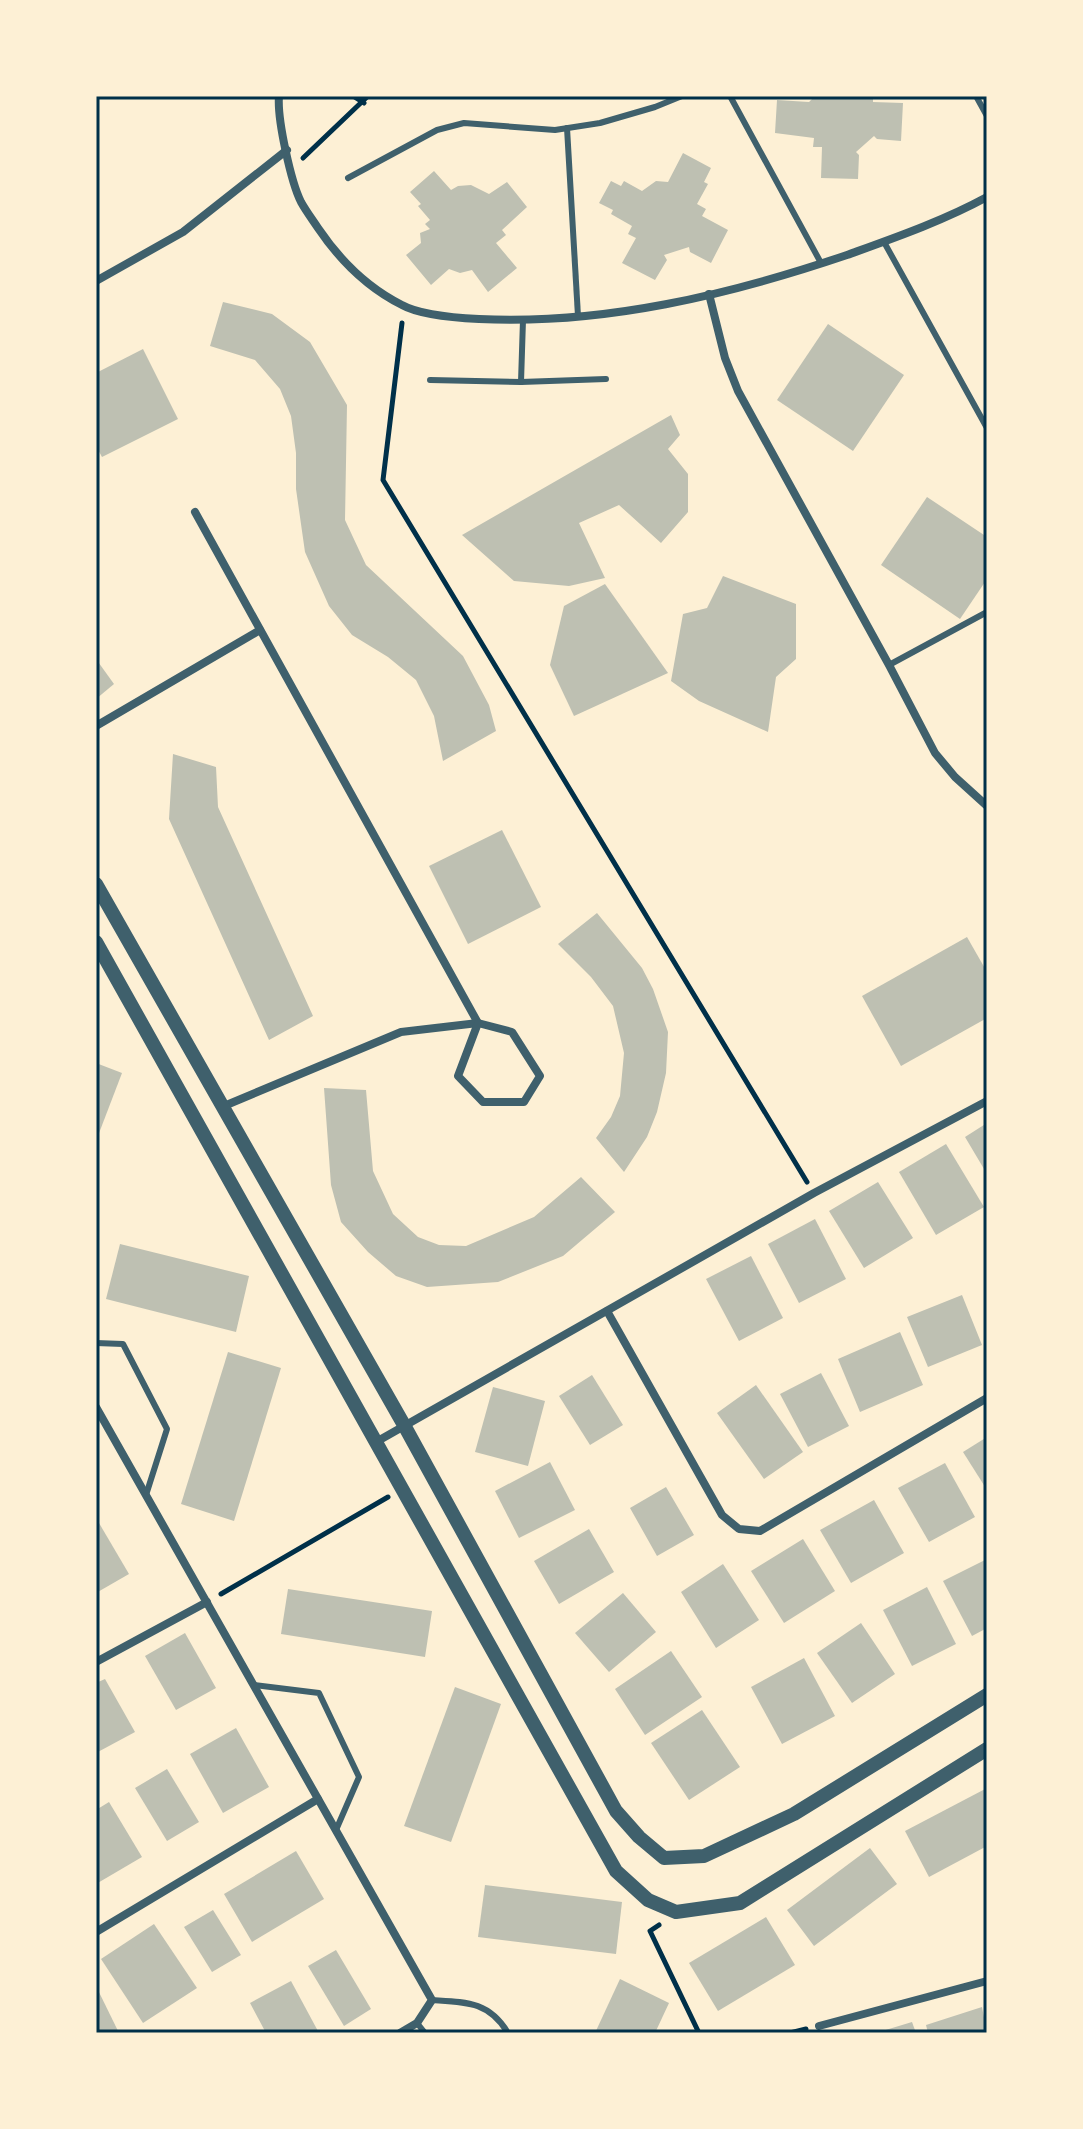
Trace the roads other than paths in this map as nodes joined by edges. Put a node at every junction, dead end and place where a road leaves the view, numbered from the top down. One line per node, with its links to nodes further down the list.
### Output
1 (273, 96): 6 (street)
2 (279, 96): 6 (street)
3 (682, 96): 8 (lane)
4 (730, 96): 13 (lane)
5 (976, 96): 7 (lane)
6 (280, 112): 9 (street)
7 (987, 116)
8 (567, 128): 10 (lane); 16 (lane)
9 (287, 150): 14 (street); 17 (street)
10 (348, 178)
11 (987, 197): 12 (street)
12 (884, 242): 13 (street); 21 (lane)
13 (821, 263): 15 (street)
14 (96, 281)
15 (709, 294): 16 (street); 25 (street)
16 (578, 316): 17 (street)
17 (523, 320): 20 (lane)
18 (606, 379): 20 (lane)
19 (430, 380): 20 (lane)
20 (521, 382)
21 (987, 428)
22 (195, 512): 24 (street)
23 (987, 612): 25 (lane)
24 (260, 630): 26 (street); 30 (street)
25 (889, 665): 27 (street)
26 (96, 726)
27 (987, 806)
28 (96, 884): 32 (street)
29 (96, 942): 38 (street)
30 (478, 1023): 30 (street); 32 (street)
31 (987, 1101): 33 (street)
32 (224, 1106): 37 (street)
33 (607, 1311): 35 (street); 37 (street)
34 (96, 1343): 39 (lane)
35 (987, 1398)
36 (96, 1407): 39 (street)
37 (404, 1425): 38 (street); 43 (street)
38 (376, 1442): 44 (street)
39 (146, 1495): 40 (street)
40 (207, 1602): 41 (street); 42 (street)
41 (96, 1662)
42 (254, 1685): 45 (street); 46 (lane)
43 (987, 1695)
44 (987, 1749)
45 (318, 1799): 46 (street); 47 (street)
46 (336, 1830): 49 (street)
47 (96, 1932)
48 (987, 1981): 51 (street)
49 (432, 2000): 50 (street); 54 (lane)
50 (417, 2023): 52 (street); 53 (lane)
51 (819, 2026)
52 (400, 2033)
53 (425, 2033)
54 (508, 2033)

